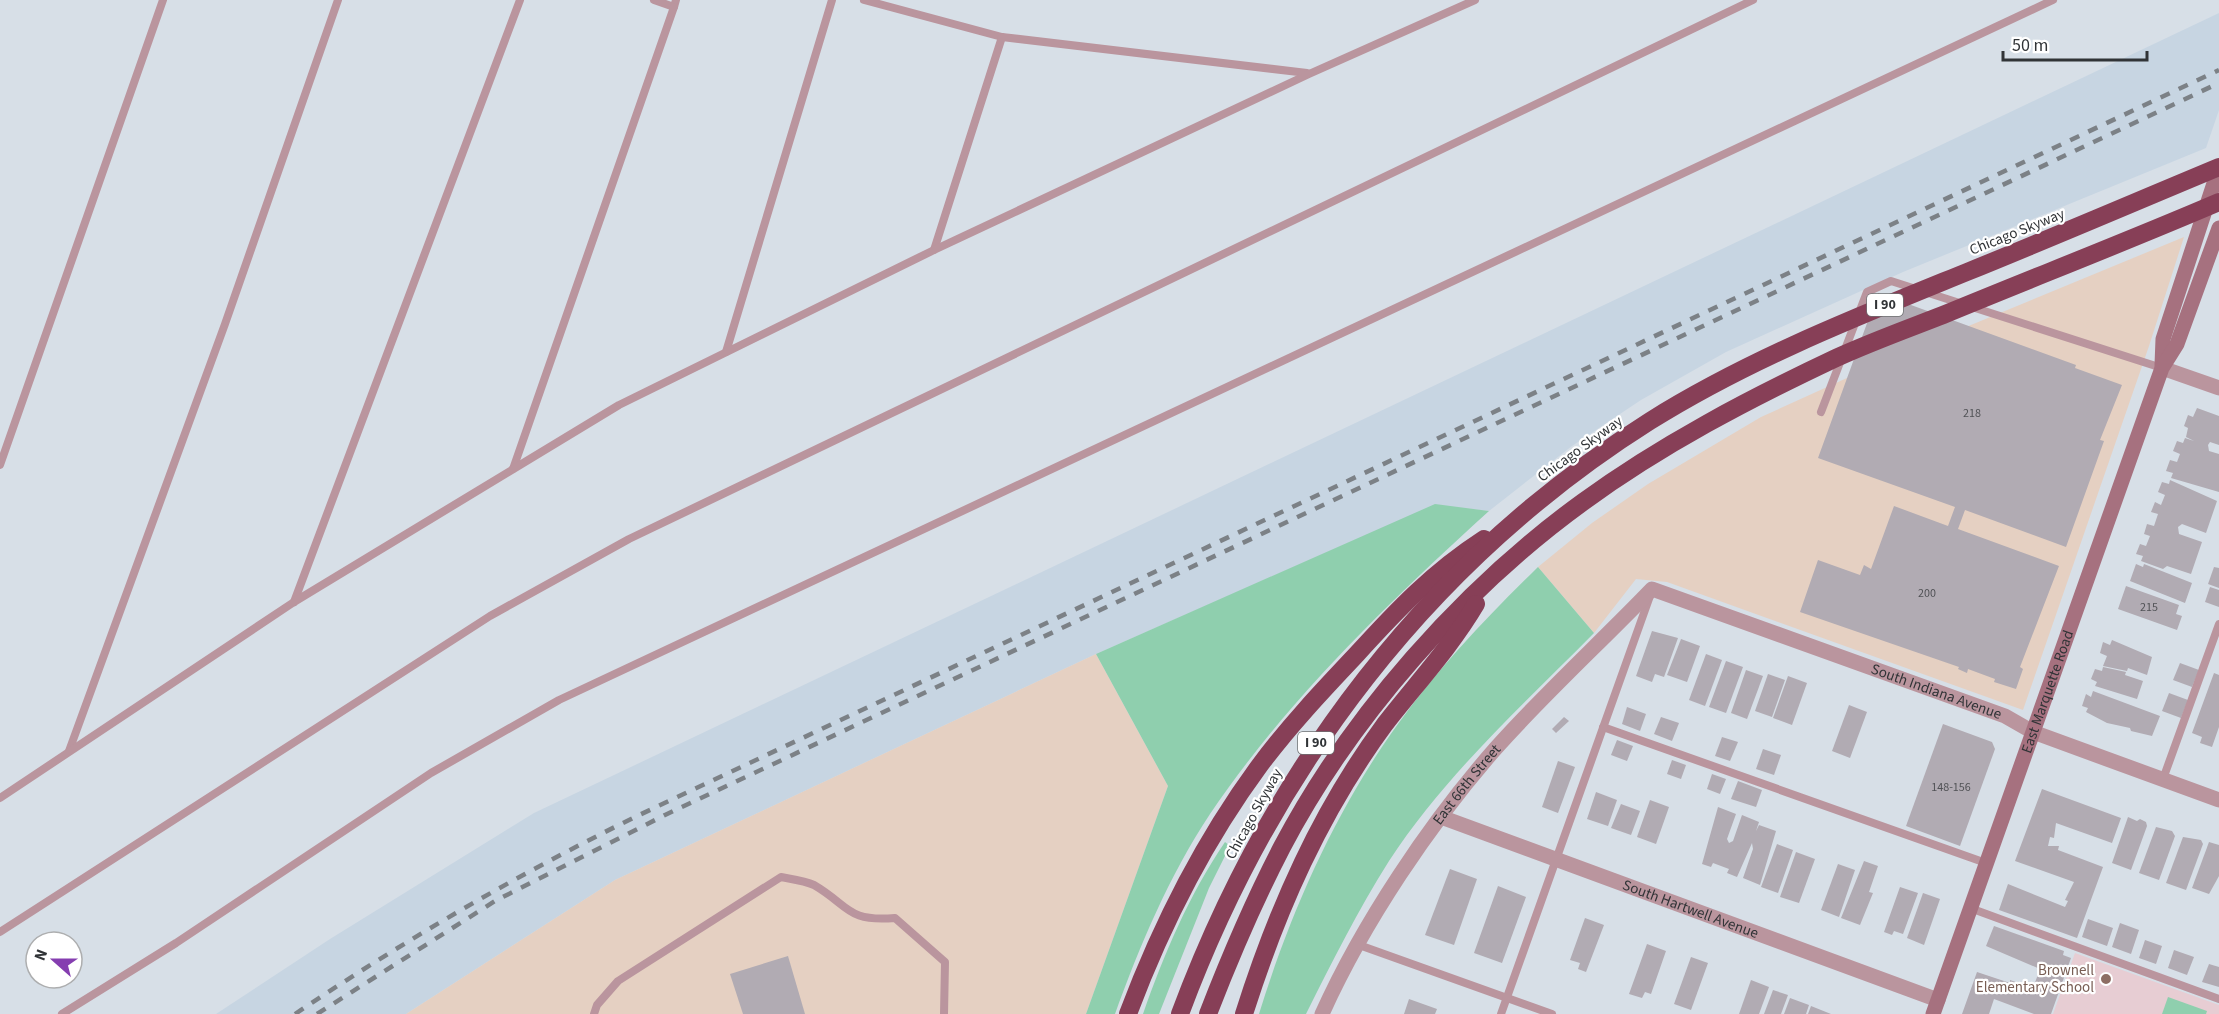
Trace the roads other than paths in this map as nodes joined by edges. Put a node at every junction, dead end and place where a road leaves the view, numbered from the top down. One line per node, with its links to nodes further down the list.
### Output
1 (163, 0): 21 (lane)
2 (338, 0): 30 (lane)
3 (520, 0): 26 (lane)
4 (654, 0): 10 (lane)
5 (832, 0): 17 (lane)
6 (864, 0): 11 (lane)
7 (1475, 0): 12 (lane)
8 (1753, 0): 38 (lane)
9 (2053, 0): 43 (lane)
10 (675, 3): 22 (lane)
11 (1002, 37): 12 (lane); 16 (lane)
12 (1309, 74): 16 (lane)
13 (2219, 167): 18 (street, East Marquette Road); 23 (highway, Chicago Skyway / I 90)
14 (2219, 202): 24 (highway, I 90)
15 (2219, 228): 18 (street, East Marquette Road)
16 (934, 250): 17 (lane)
17 (726, 352): 22 (lane)
18 (2162, 368): 19 (street); 20 (lane); 29 (street, East Marquette Road)
19 (2219, 388)
20 (1821, 412)
21 (0, 465)
22 (513, 469): 26 (lane)
23 (1519, 517): 46 (highway); 47 (highway, Chicago Skyway / I 90)
24 (1492, 577): 48 (highway, I 90); 49 (highway)
25 (1652, 589): 28 (lane); 29 (street, South Indiana Avenue); 34 (street, East 66th Street)
26 (294, 602): 30 (lane)
27 (2219, 624): 31 (lane)
28 (1603, 727): 35 (lane); 36 (lane)
29 (2033, 732): 31 (street, South Indiana Avenue); 36 (street, East Marquette Road)
30 (69, 751): 32 (lane)
31 (2163, 779): 33 (street, South Indiana Avenue)
32 (0, 798)
33 (2219, 800)
34 (1441, 818): 35 (street, South Hartwell Avenue); 39 (street, East 66th Street)
35 (1555, 860): 40 (lane); 42 (street, South Hartwell Avenue)
36 (1986, 863): 37 (street, East Marquette Road)
37 (1970, 908): 41 (lane); 42 (street, East Marquette Road)
38 (0, 932)
39 (1359, 945): 40 (lane); 50 (street, East 66th Street)
40 (1507, 998): 51 (lane); 52 (lane)
41 (2219, 999)
42 (1935, 1007)
43 (62, 1014)
44 (594, 1014): 45 (lane)
45 (944, 1014)
46 (1128, 1014)
47 (1180, 1014)
48 (1208, 1014)
49 (1244, 1014)
50 (1322, 1014)
51 (1501, 1014)
52 (1552, 1014)

